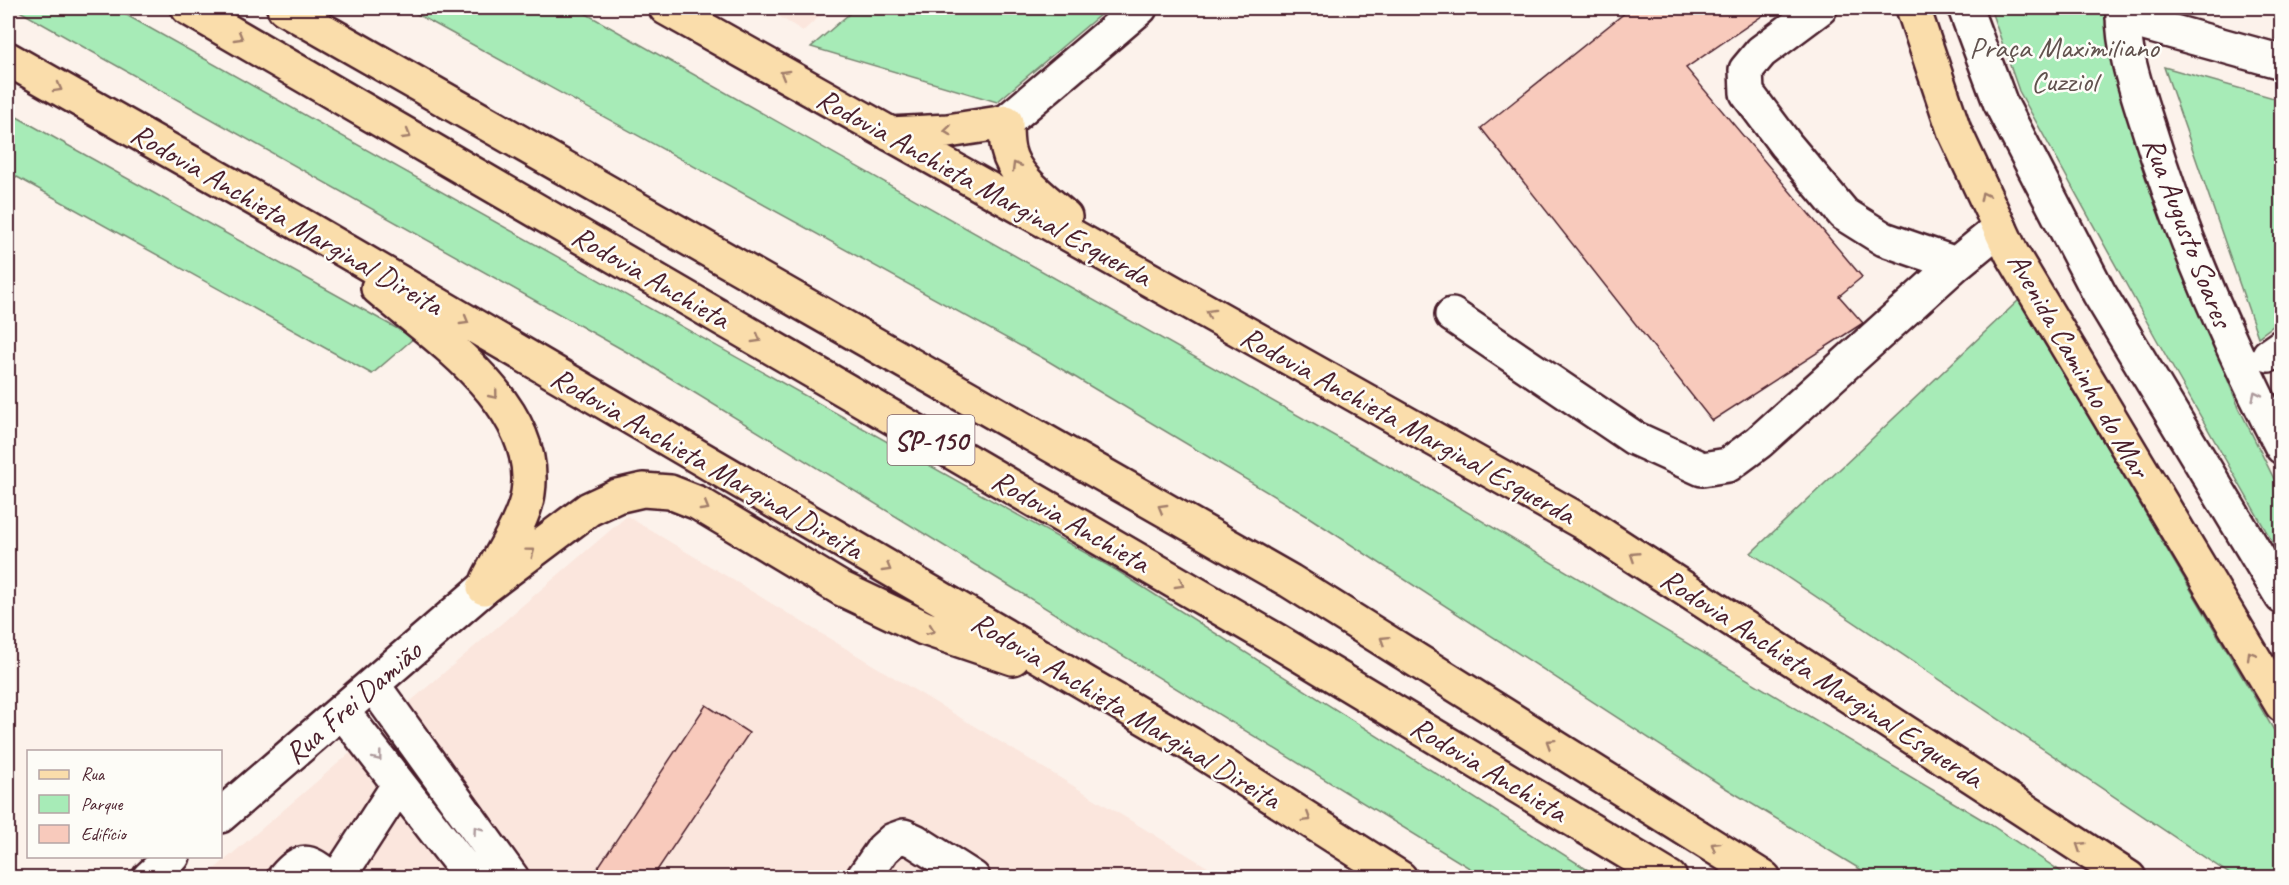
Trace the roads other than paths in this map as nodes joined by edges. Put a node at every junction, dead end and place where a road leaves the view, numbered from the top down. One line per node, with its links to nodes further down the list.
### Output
1 (188, 8): 37 (main road, Rodovia Anchieta / SP-150, one-way to 37)
2 (285, 8): 38 (main road, Rodovia Anchieta / SP-150, one-way to 2)
3 (666, 8): 12 (main road, Rodovia Anchieta Marginal Esquerda, one-way to 3)
4 (1140, 8): 11 (street)
5 (1820, 8): 16 (street)
6 (1913, 8): 13 (main road, Avenida Caminho do Mar, one-way to 6)
7 (1965, 8): 20 (street, Avenida Caminho do Mar)
8 (2123, 13): 10 (street); 18 (street, Rua Augusto Soares, one-way to 8)
9 (8, 59): 14 (main road, Rodovia Anchieta Marginal Direita, one-way to 14)
10 (2282, 62)
11 (1006, 122): 12 (main road, one-way to 12); 15 (main road, one-way to 11)
12 (889, 134): 15 (main road, Rodovia Anchieta Marginal Esquerda)
13 (2000, 228): 16 (street); 23 (main road, Avenida Caminho do Mar, one-way to 13)
14 (310, 230): 19 (main road, one-way to 19); 21 (main road, Rodovia Anchieta Marginal Direita, one-way to 21)
15 (1101, 251): 39 (main road, Rodovia Anchieta Marginal Esquerda, one-way to 15)
16 (1956, 264): 17 (street)
17 (1452, 315)
18 (2282, 447)
19 (484, 588): 21 (main road, one-way to 21); 22 (street, Rua Frei Damião)
20 (2282, 597)
21 (1077, 679): 36 (main road, Rodovia Anchieta Marginal Direita, one-way to 36)
22 (373, 685): 24 (street, Rua Frei Damião); 33 (street, one-way to 22)
23 (2282, 705)
24 (342, 711): 25 (street, one-way to 25); 26 (street, Rua Frei Damião)
25 (399, 784): 31 (street); 32 (street)
26 (222, 814)
27 (171, 858): 28 (street)
28 (149, 878)
29 (284, 878): 30 (street)
30 (331, 878)
31 (338, 878)
32 (472, 878)
33 (512, 878)
34 (863, 878): 35 (street)
35 (973, 878)
36 (1401, 878)
37 (1670, 878)
38 (1764, 878)
39 (2129, 878)

